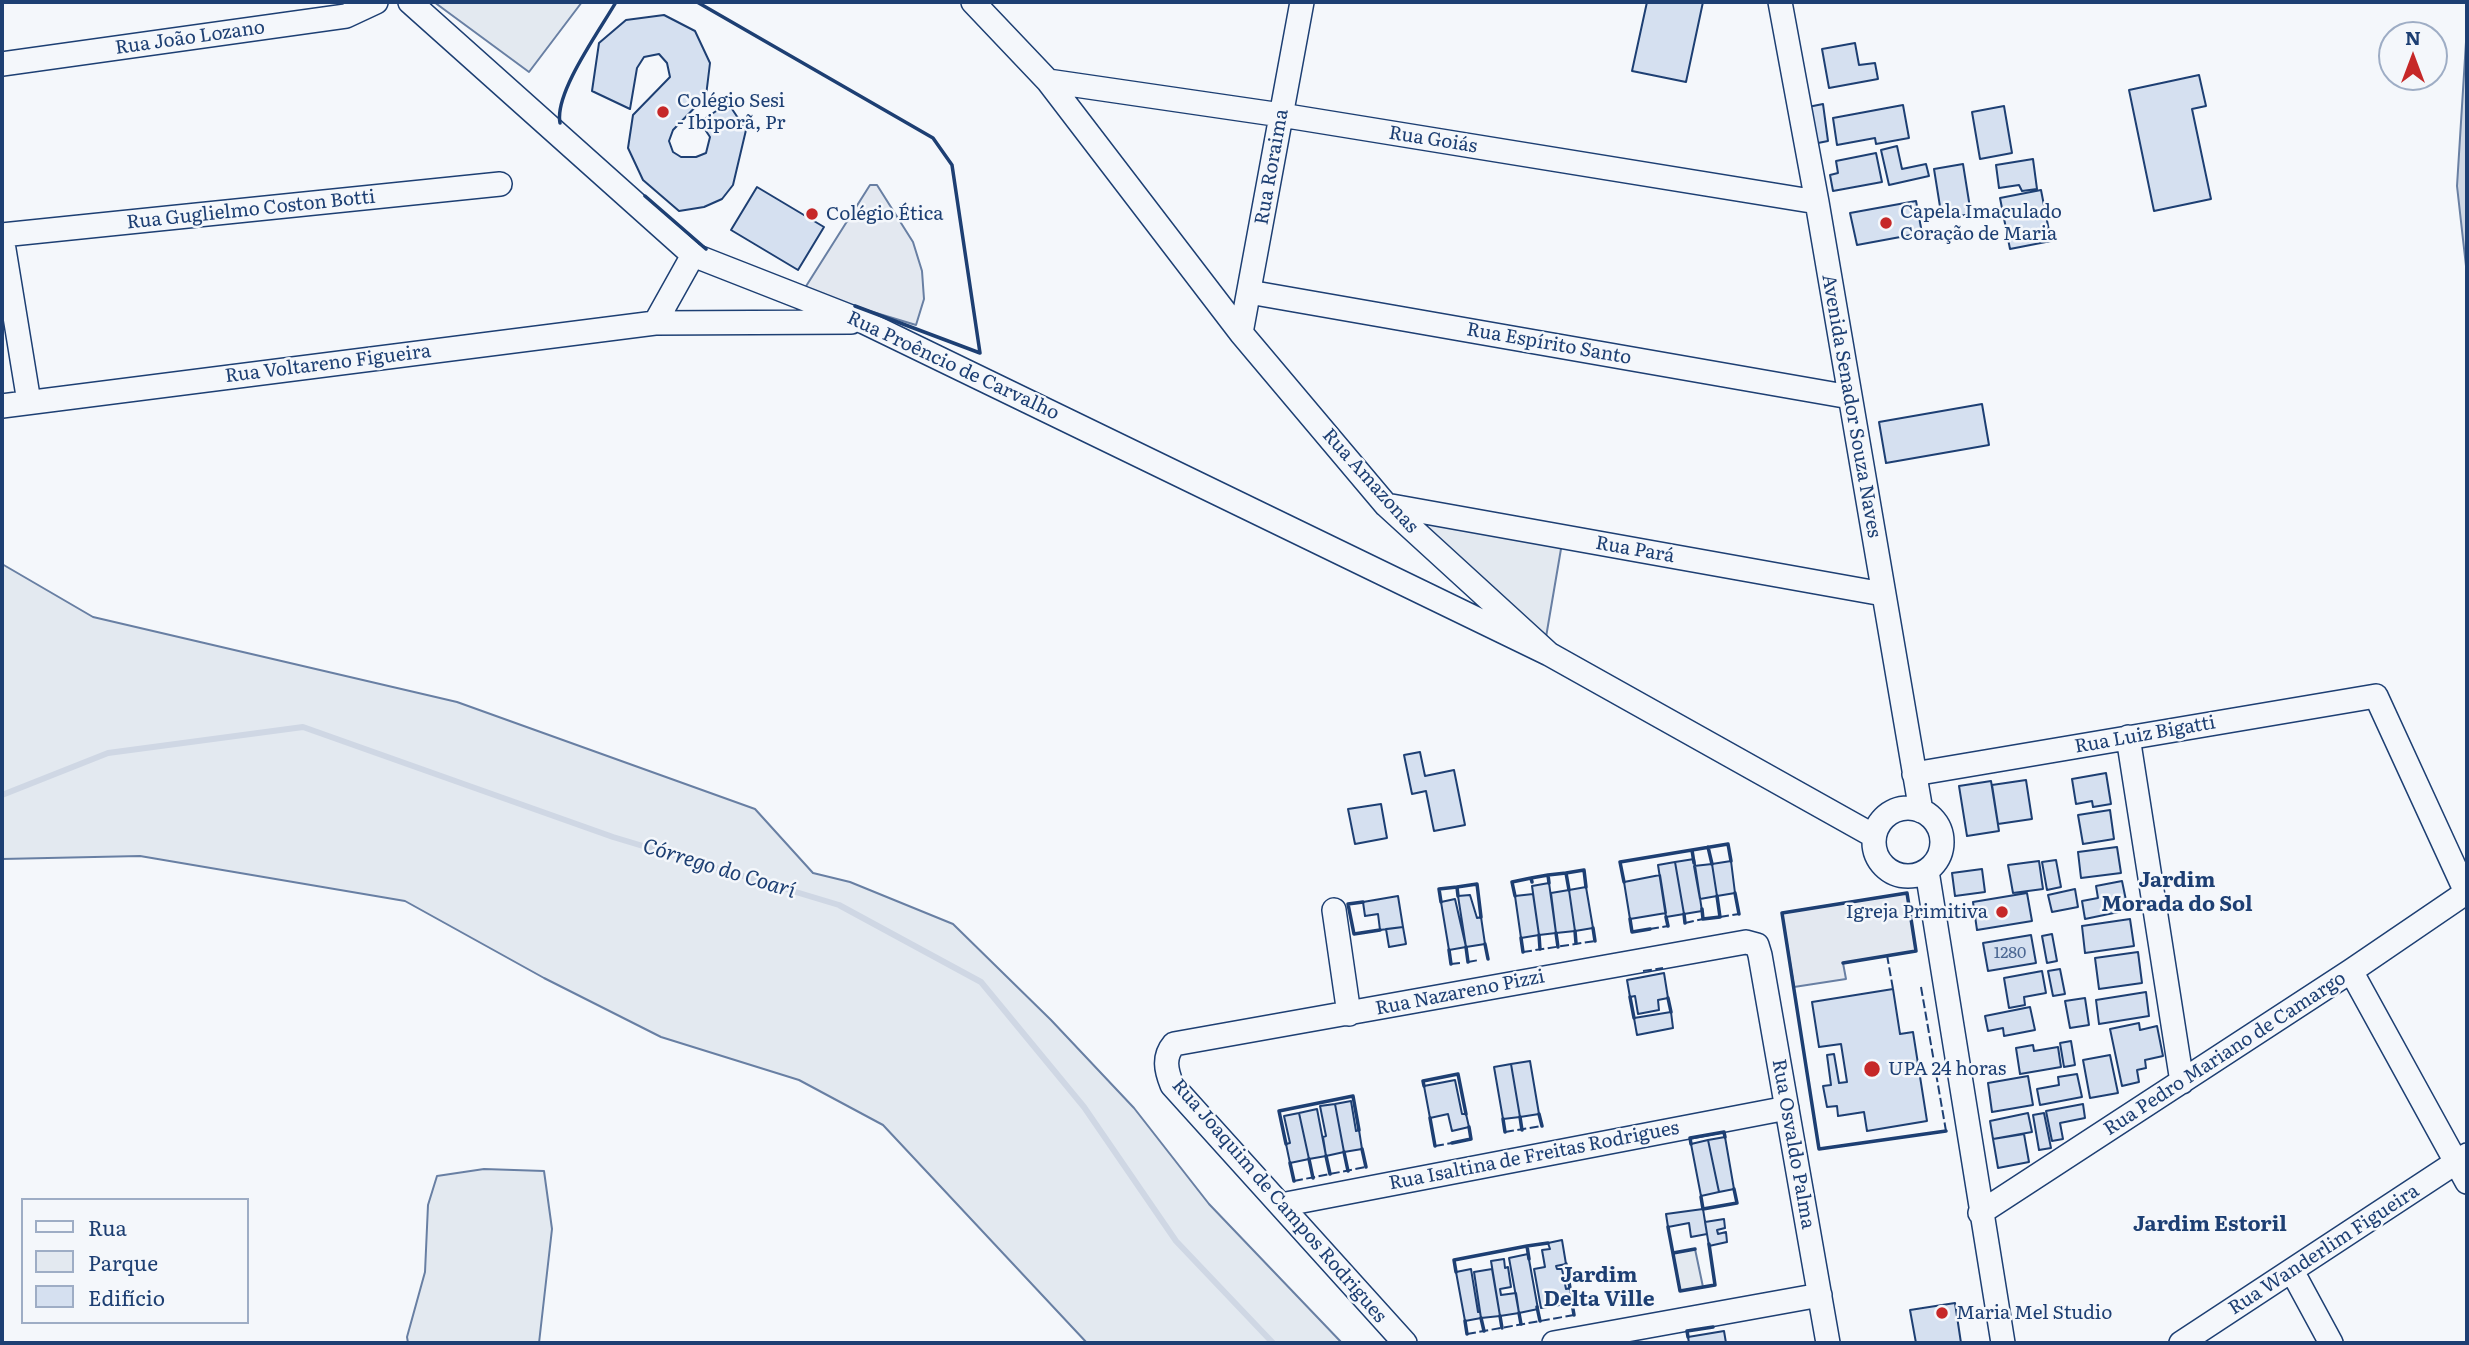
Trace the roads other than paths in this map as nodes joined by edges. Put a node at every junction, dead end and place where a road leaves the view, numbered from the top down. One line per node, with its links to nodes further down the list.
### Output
1 (376, 2): 6 (street, Rua João Lozano)
2 (410, 2): 12 (street, Rua Proêncio de Carvalho)
3 (973, 2): 7 (street, Rua Amazonas)
4 (1302, 2): 8 (street, Rua Roraima)
5 (1780, 2): 10 (street, Avenida Senador Souza Naves)
6 (2, 64)
7 (1048, 81): 8 (street, Rua Goiás); 16 (street, Rua Amazonas)
8 (1281, 115): 10 (street, Rua Goiás); 13 (street, Rua Roraima)
9 (500, 184): 11 (street, Rua Guglielmo Coston Botti)
10 (1817, 202): 17 (street, Avenida Senador Souza Naves)
11 (2, 236): 18 (street)
12 (693, 255): 14 (street, Rua Proêncio de Carvalho); 15 (street)
13 (1249, 292): 16 (street, Rua Roraima); 17 (street, Rua Espírito Santo)
14 (864, 322): 15 (street, Rua Voltareno Figueira); 22 (street, Rua Proêncio de Carvalho)
15 (655, 323): 18 (street, Rua Voltareno Figueira)
16 (1241, 333): 20 (street, Rua Amazonas)
17 (1850, 397): 21 (street, Avenida Senador Souza Naves)
18 (29, 402): 19 (street, Rua Voltareno Figueira)
19 (2, 405)
20 (1386, 505): 21 (street, Rua Pará); 22 (street, Rua Amazonas)
21 (1883, 594): 24 (street, Avenida Senador Souza Naves)
22 (1549, 654): 26 (street, Rua Amazonas)
23 (2127, 737): 24 (street, Rua Luiz Bigatti); 28 (street, Rua Luiz Bigatti); 34 (street)
24 (1914, 774): 25 (street, Avenida Senador Souza Naves)
25 (1921, 811): 26 (street); 27 (street)
26 (1874, 836): 27 (street)
27 (1927, 871): 38 (street)
28 (2467, 892): 31 (street, Rua Pedro Mariano de Camargo)
29 (1334, 910): 32 (street)
30 (1757, 945): 32 (street, Rua Nazareno Pizzi); 35 (street, Rua Osvaldo Palma)
31 (2351, 971): 34 (street, Rua Pedro Mariano de Camargo); 36 (street)
32 (1349, 1014): 33 (street, Rua Nazareno Pizzi)
33 (1167, 1053): 37 (street, Rua Joaquim de Campos Rodrigues)
34 (2182, 1082): 38 (street, Rua Pedro Mariano de Camargo)
35 (1787, 1108): 37 (street, Rua Isaltina de Freitas Rodrigues); 40 (street, Rua Osvaldo Palma)
36 (2464, 1167): 39 (street, Rua Wanderlim Figueira)
37 (1281, 1205): 41 (street, Rua Joaquim de Campos Rodrigues)
38 (1980, 1213): 44 (street)
39 (2292, 1271): 45 (street, Rua Wanderlim Figueira); 46 (street)
40 (1820, 1295): 42 (street); 43 (street, Rua Osvaldo Palma)
41 (1405, 1343)
42 (1554, 1343)
43 (1828, 1343)
44 (2003, 1343)
45 (2181, 1343)
46 (2331, 1343)

